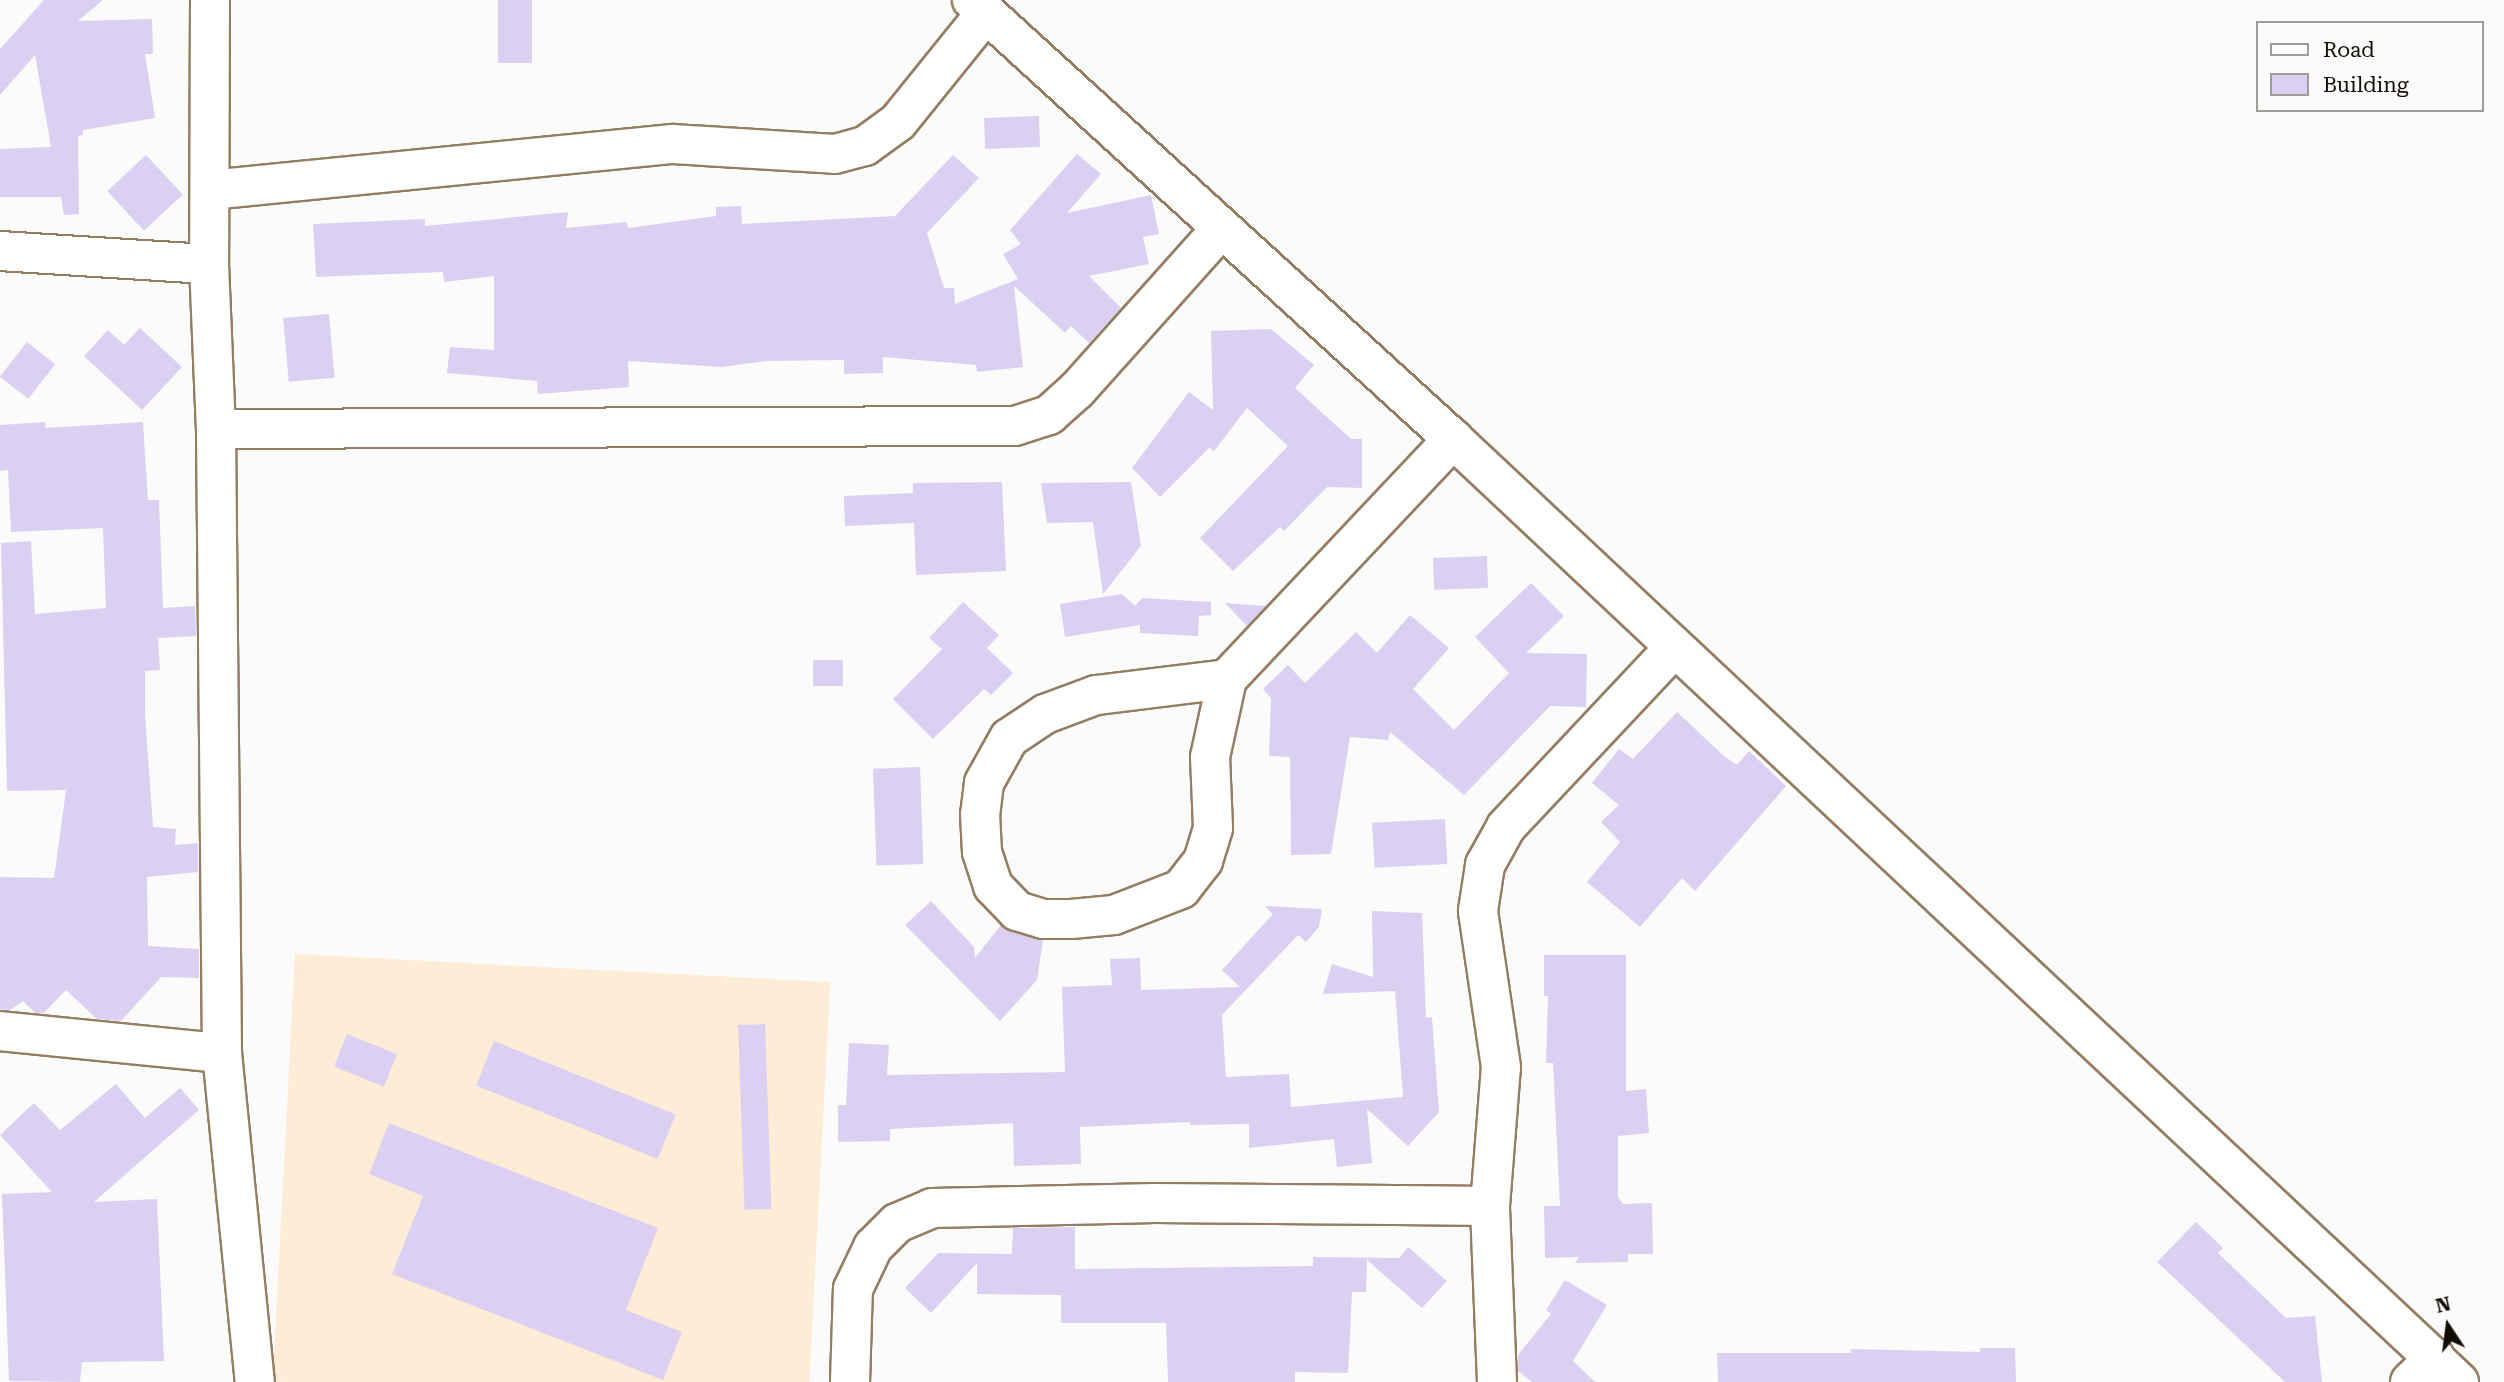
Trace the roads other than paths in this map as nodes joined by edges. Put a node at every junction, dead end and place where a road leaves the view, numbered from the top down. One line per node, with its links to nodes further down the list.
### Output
1 (211, 0): 3 (street)
2 (979, 7): 3 (street); 4 (street)
3 (210, 190): 6 (street)
4 (1222, 228): 7 (street); 8 (street)
5 (0, 251): 6 (street)
6 (209, 264): 7 (street)
7 (216, 429): 12 (street)
8 (1453, 439): 9 (street); 10 (street)
9 (1674, 648): 13 (street); 14 (street)
10 (1227, 679): 10 (street)
11 (0, 1031): 12 (street)
12 (222, 1053): 15 (street)
13 (1490, 1206): 16 (street); 17 (street)
14 (2435, 1374)
15 (254, 1382)
16 (850, 1382)
17 (1497, 1382)

